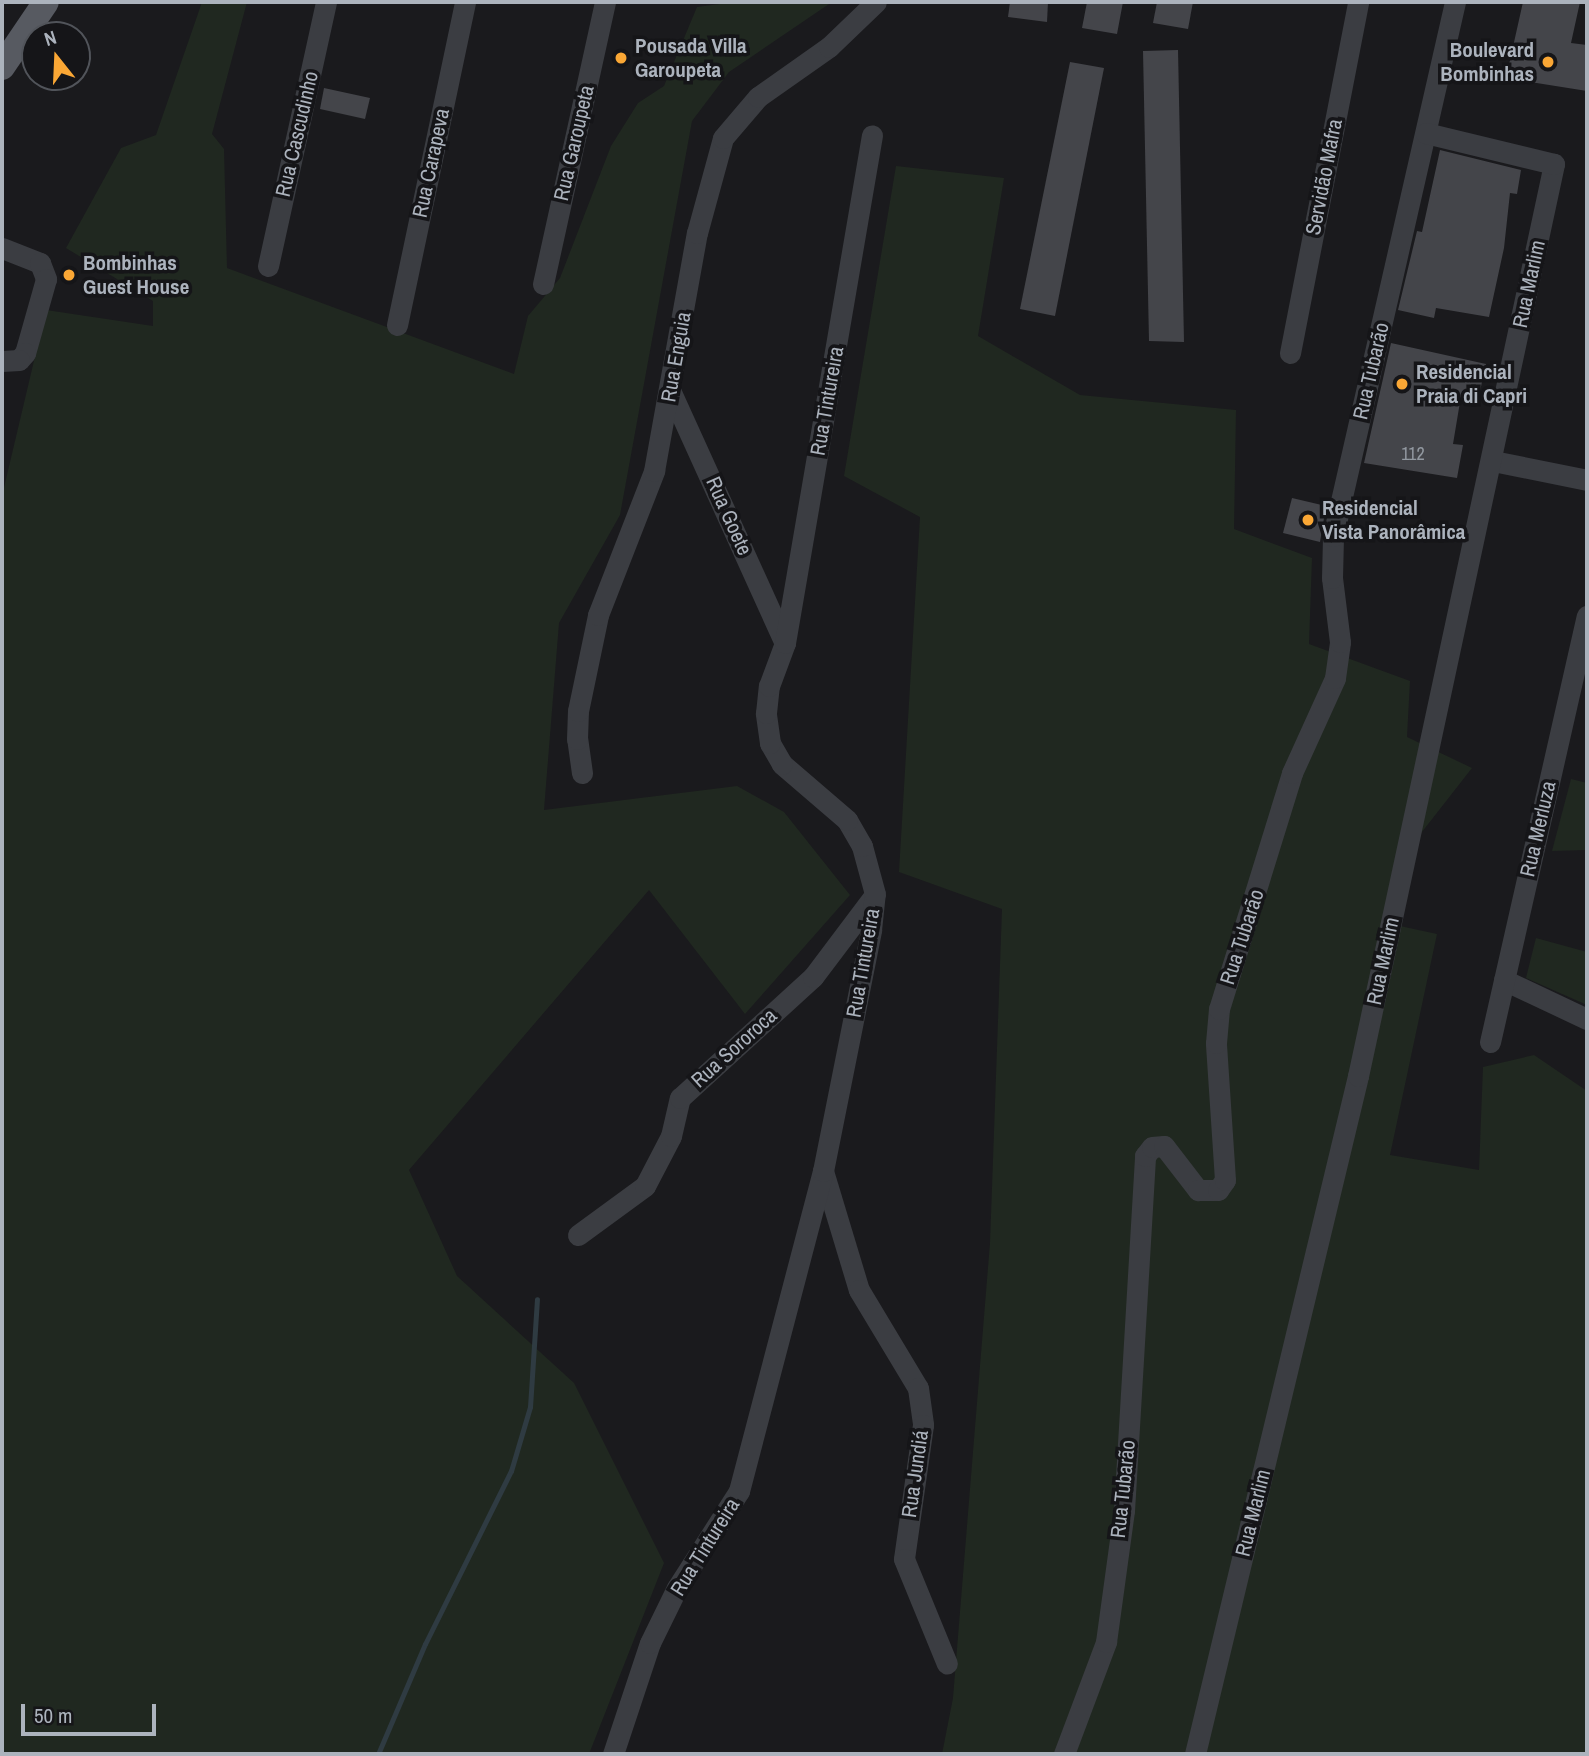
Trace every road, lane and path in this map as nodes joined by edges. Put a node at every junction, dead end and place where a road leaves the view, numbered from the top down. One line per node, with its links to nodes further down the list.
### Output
1 (46, 2): 8 (main road)
2 (327, 2): 12 (street, Rua Cascudinho)
3 (466, 2): 14 (street, Rua Carapeva)
4 (605, 2): 13 (street, Rua Garoupeta)
5 (876, 2): 17 (street, Rua Enguia)
6 (1358, 2): 15 (street, Servidão Mafra)
7 (1455, 2): 9 (street, Rua Tubarão)
8 (2, 67)
9 (1426, 133): 18 (street, Rua Marlim); 31 (street, Rua Tubarão)
10 (872, 135): 21 (street, Rua Tintureira)
11 (2, 248): 16 (street)
12 (268, 266)
13 (542, 284)
14 (397, 325)
15 (1290, 353)
16 (2, 361)
17 (670, 390): 21 (street, Rua Goete); 22 (street, Rua Enguia)
18 (1493, 461): 19 (street); 32 (street, Rua Marlim)
19 (1587, 480)
20 (1587, 616): 24 (street, Rua Merluza)
21 (785, 643): 23 (street, Rua Tintureira)
22 (582, 773)
23 (875, 894): 27 (street, Rua Tintureira); 28 (street, Rua Sororoca)
24 (1504, 980): 25 (street); 26 (street, Rua Merluza)
25 (1587, 1019)
26 (1490, 1042)
27 (823, 1171): 29 (street, Rua Jundiá); 30 (street, Rua Tintureira)
28 (578, 1235)
29 (947, 1664)
30 (613, 1754)
31 (1064, 1754)
32 (1195, 1754)

